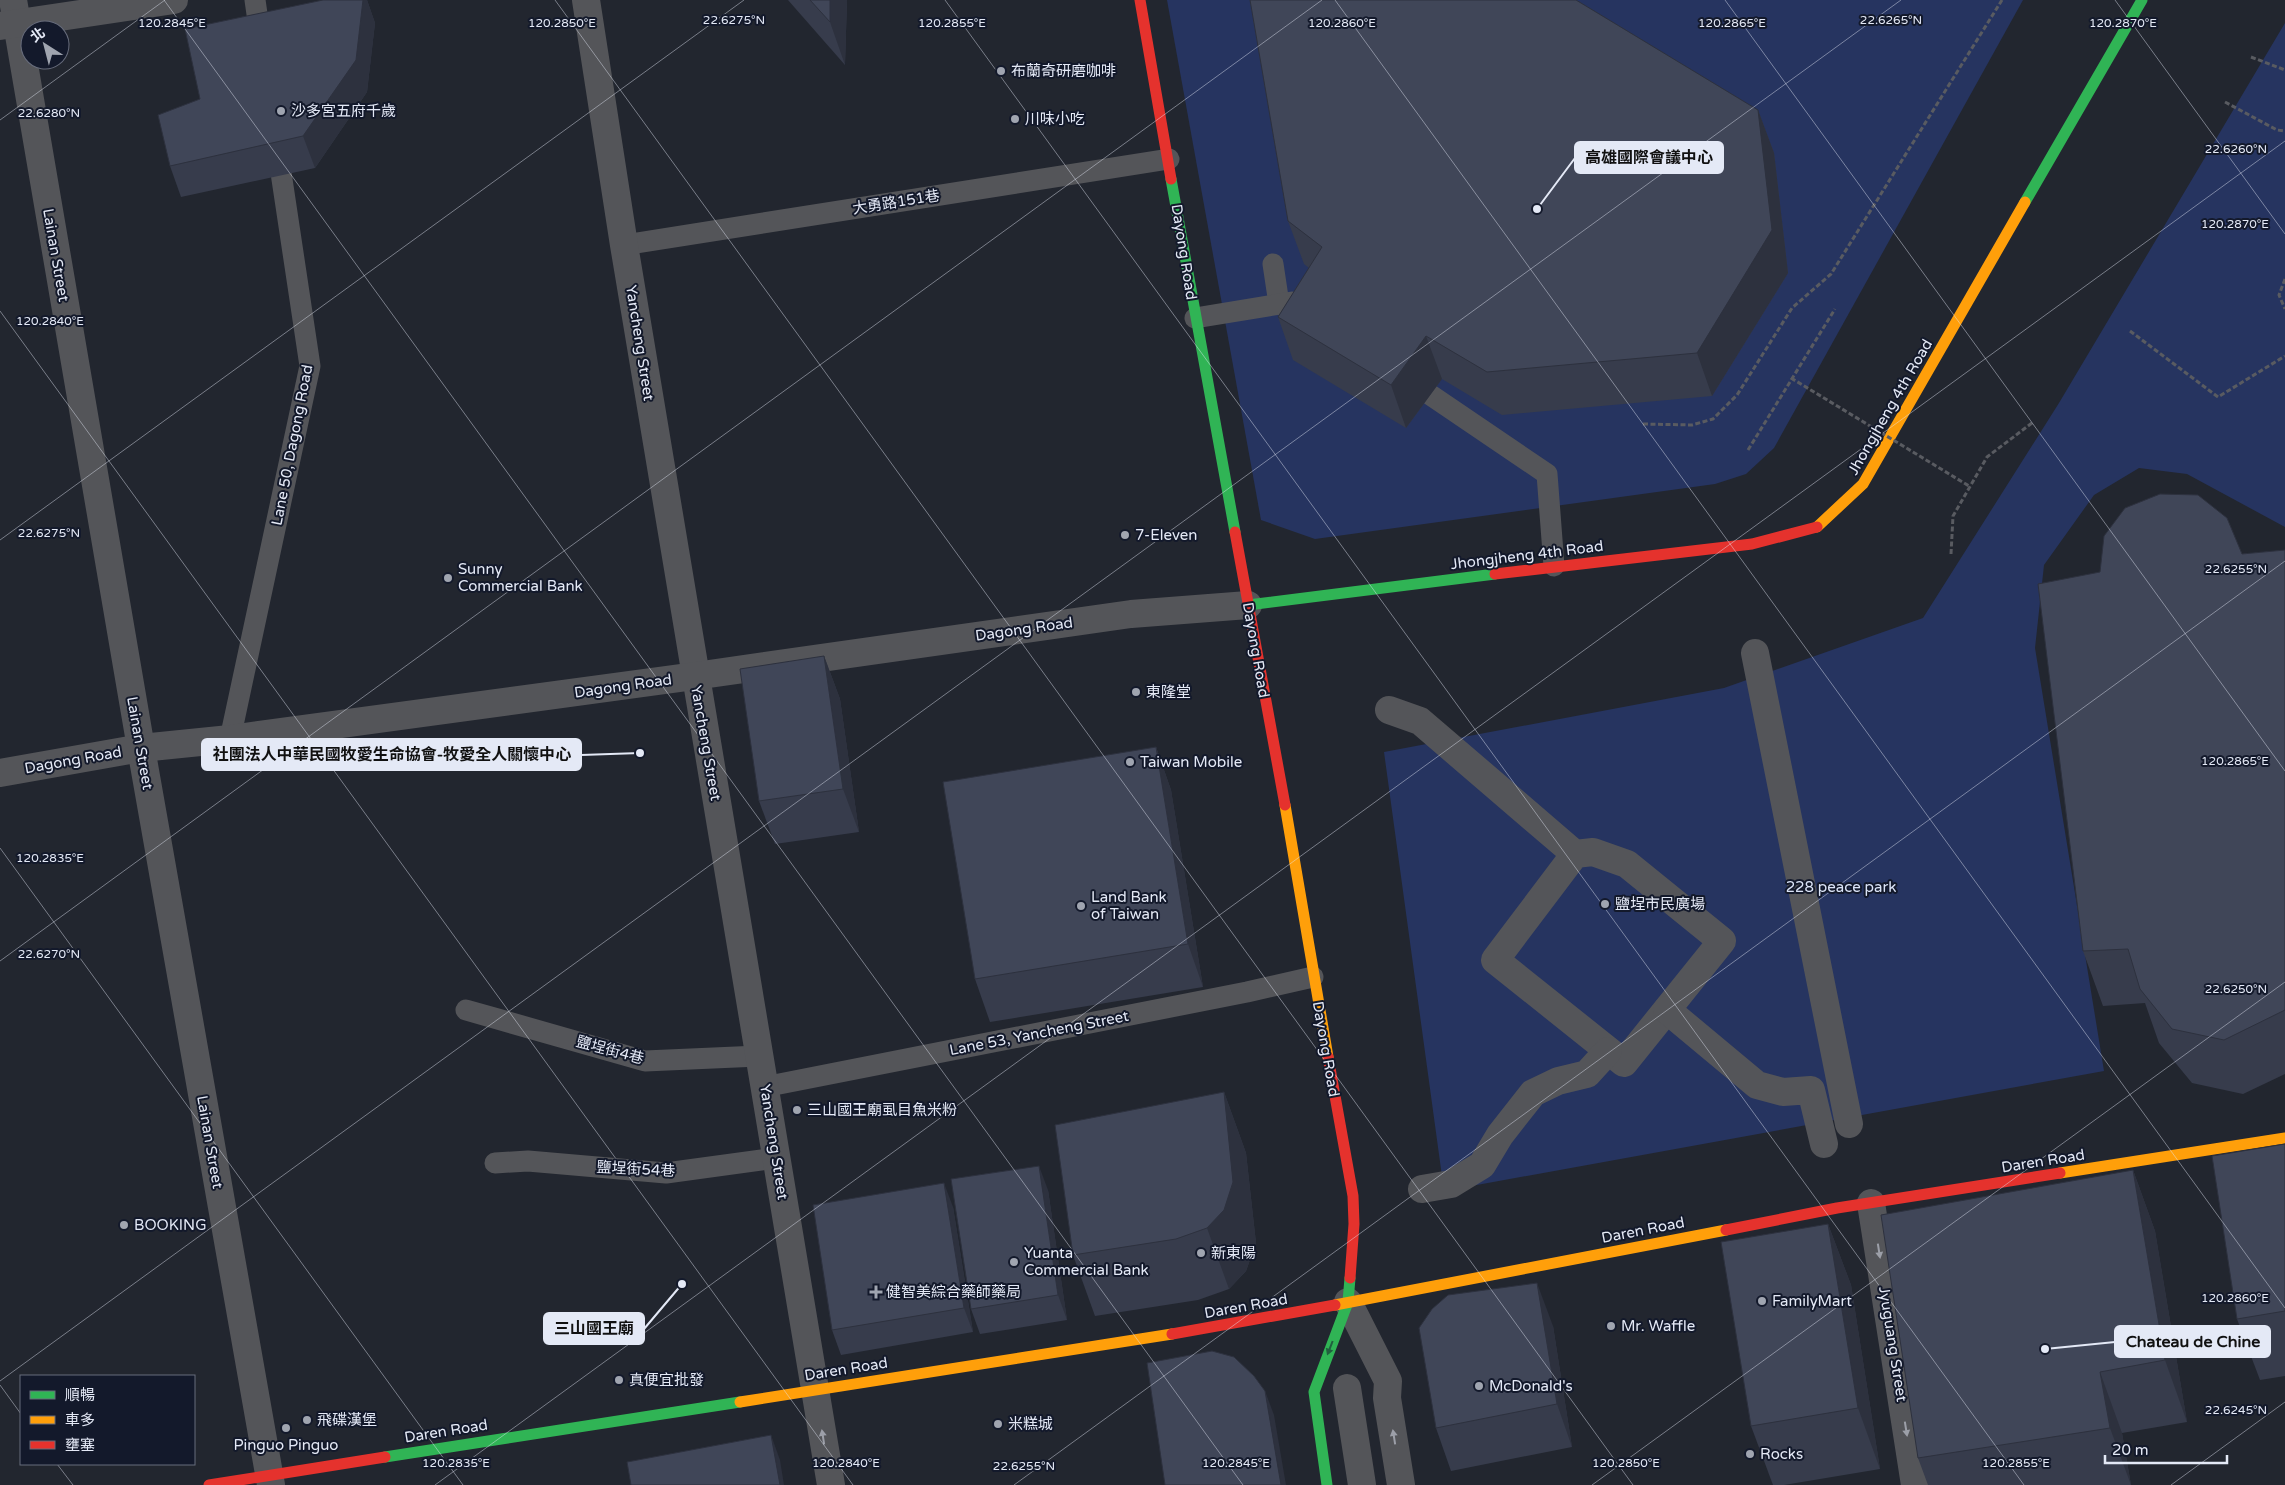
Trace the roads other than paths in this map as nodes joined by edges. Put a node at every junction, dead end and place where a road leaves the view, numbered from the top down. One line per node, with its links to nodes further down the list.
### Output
1 (174, 0): 6 (street)
2 (254, 0): 7 (lane)
3 (586, 0): 10 (street, Yancheng Street)
4 (1140, 0): 9 (street, Dayong Road)
5 (2142, 0): 16 (street, Jhongjheng 4th Road)
6 (10, 16): 22 (street, Lainan Street)
7 (264, 59)
8 (274, 128): 21 (lane, Lane 50, Dagong Road)
9 (1169, 159): 10 (lane, 大勇路151巷); 13 (street, Dayong Road)
10 (624, 245): 19 (street, Yancheng Street)
11 (1273, 264): 12 (lane)
12 (1279, 304): 13 (lane); 14 (lane)
13 (1194, 318): 17 (street, Dayong Road)
14 (1325, 324)
15 (1390, 367): 16 (lane)
16 (1554, 566): 17 (street, Jhongjheng 4th Road)
17 (1248, 605): 19 (street, Dagong Road); 25 (street, Dayong Road)
18 (1755, 653): 31 (street)
19 (695, 676): 21 (street, Dagong Road); 29 (street, Yancheng Street)
20 (1389, 710): 24 (street)
21 (230, 738): 22 (street, Dagong Road)
22 (141, 748): 23 (street, Dagong Road); 41 (street, Lainan Street)
23 (0, 773)
24 (1575, 854): 27 (street); 28 (street)
25 (1313, 978): 30 (lane, Lane 53, Yancheng Street); 38 (street, Dayong Road)
26 (466, 1010): 29 (lane, 鹽埕街4巷)
27 (1667, 1010): 28 (street); 33 (street)
28 (1608, 1051): 36 (street)
29 (759, 1056): 30 (street, Yancheng Street)
30 (764, 1087): 34 (street, Yancheng Street)
31 (1849, 1124)
32 (2285, 1138): 37 (street, Daren Road)
33 (1824, 1144)
34 (776, 1158): 35 (lane, 鹽埕街54巷); 40 (street, Yancheng Street)
35 (495, 1163)
36 (1422, 1189)
37 (1871, 1203): 38 (street, Daren Road); 47 (street, Jyuguang Street, one-way to 47)
38 (1348, 1302): 40 (street, Daren Road); 44 (street, Dayong Road, one-way to 44); 46 (street, one-way to 38)
39 (1347, 1388): 45 (street)
40 (815, 1389): 41 (street, Daren Road); 43 (street, Yancheng Street, one-way to 40)
41 (270, 1480): 42 (street, Daren Road)
42 (209, 1485)
43 (831, 1485)
44 (1327, 1485)
45 (1362, 1485)
46 (1401, 1485)
47 (1915, 1485)

